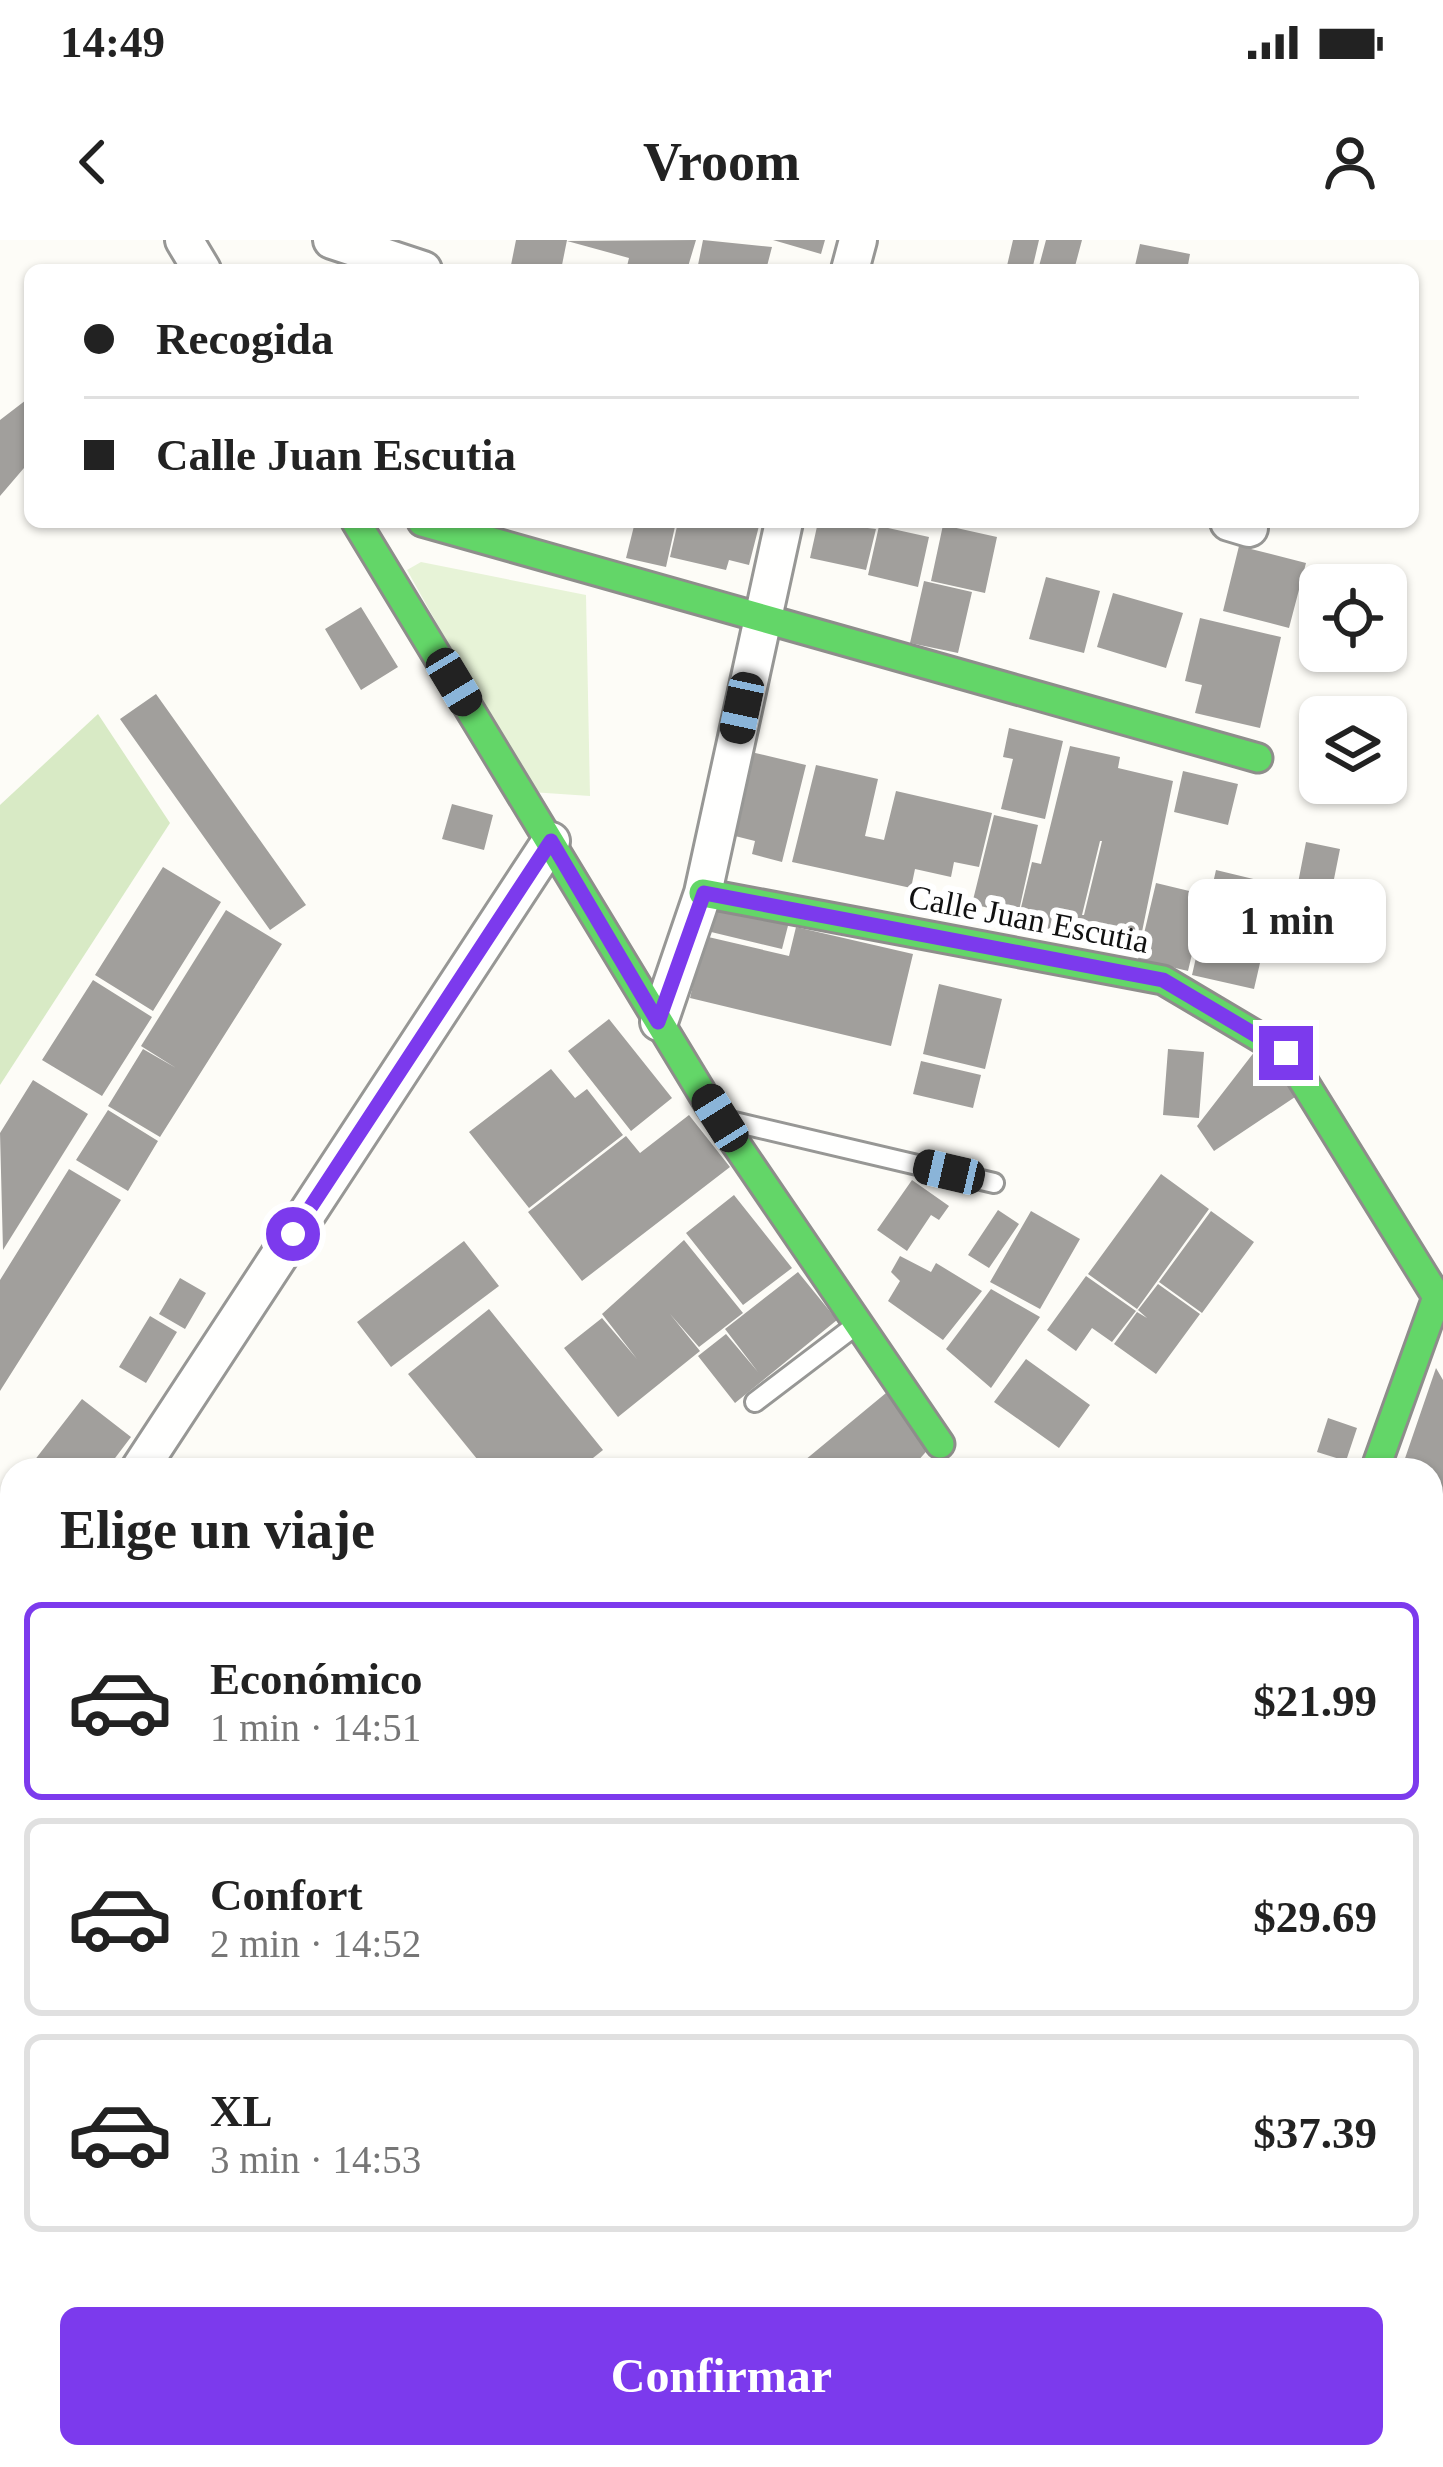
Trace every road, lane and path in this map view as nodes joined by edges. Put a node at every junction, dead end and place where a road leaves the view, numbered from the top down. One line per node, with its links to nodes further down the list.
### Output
1 (332, 240): 2 (street)
2 (405, 264)
3 (360, 528): 8 (street)
4 (444, 528): 6 (street)
5 (783, 528): 6 (street)
6 (761, 616): 7 (street); 9 (street)
7 (1258, 758)
8 (551, 841): 10 (street); 17 (street)
9 (704, 893): 10 (street); 13 (street, Calle Juan Escutia)
10 (658, 1022): 11 (street)
11 (720, 1118): 12 (lane); 14 (street)
12 (994, 1183)
13 (1441, 1297): 18 (street, Calle Juan Escutia)
14 (854, 1327): 15 (lane); 16 (street)
15 (754, 1402)
16 (940, 1444)
17 (147, 1458)
18 (1380, 1458)

